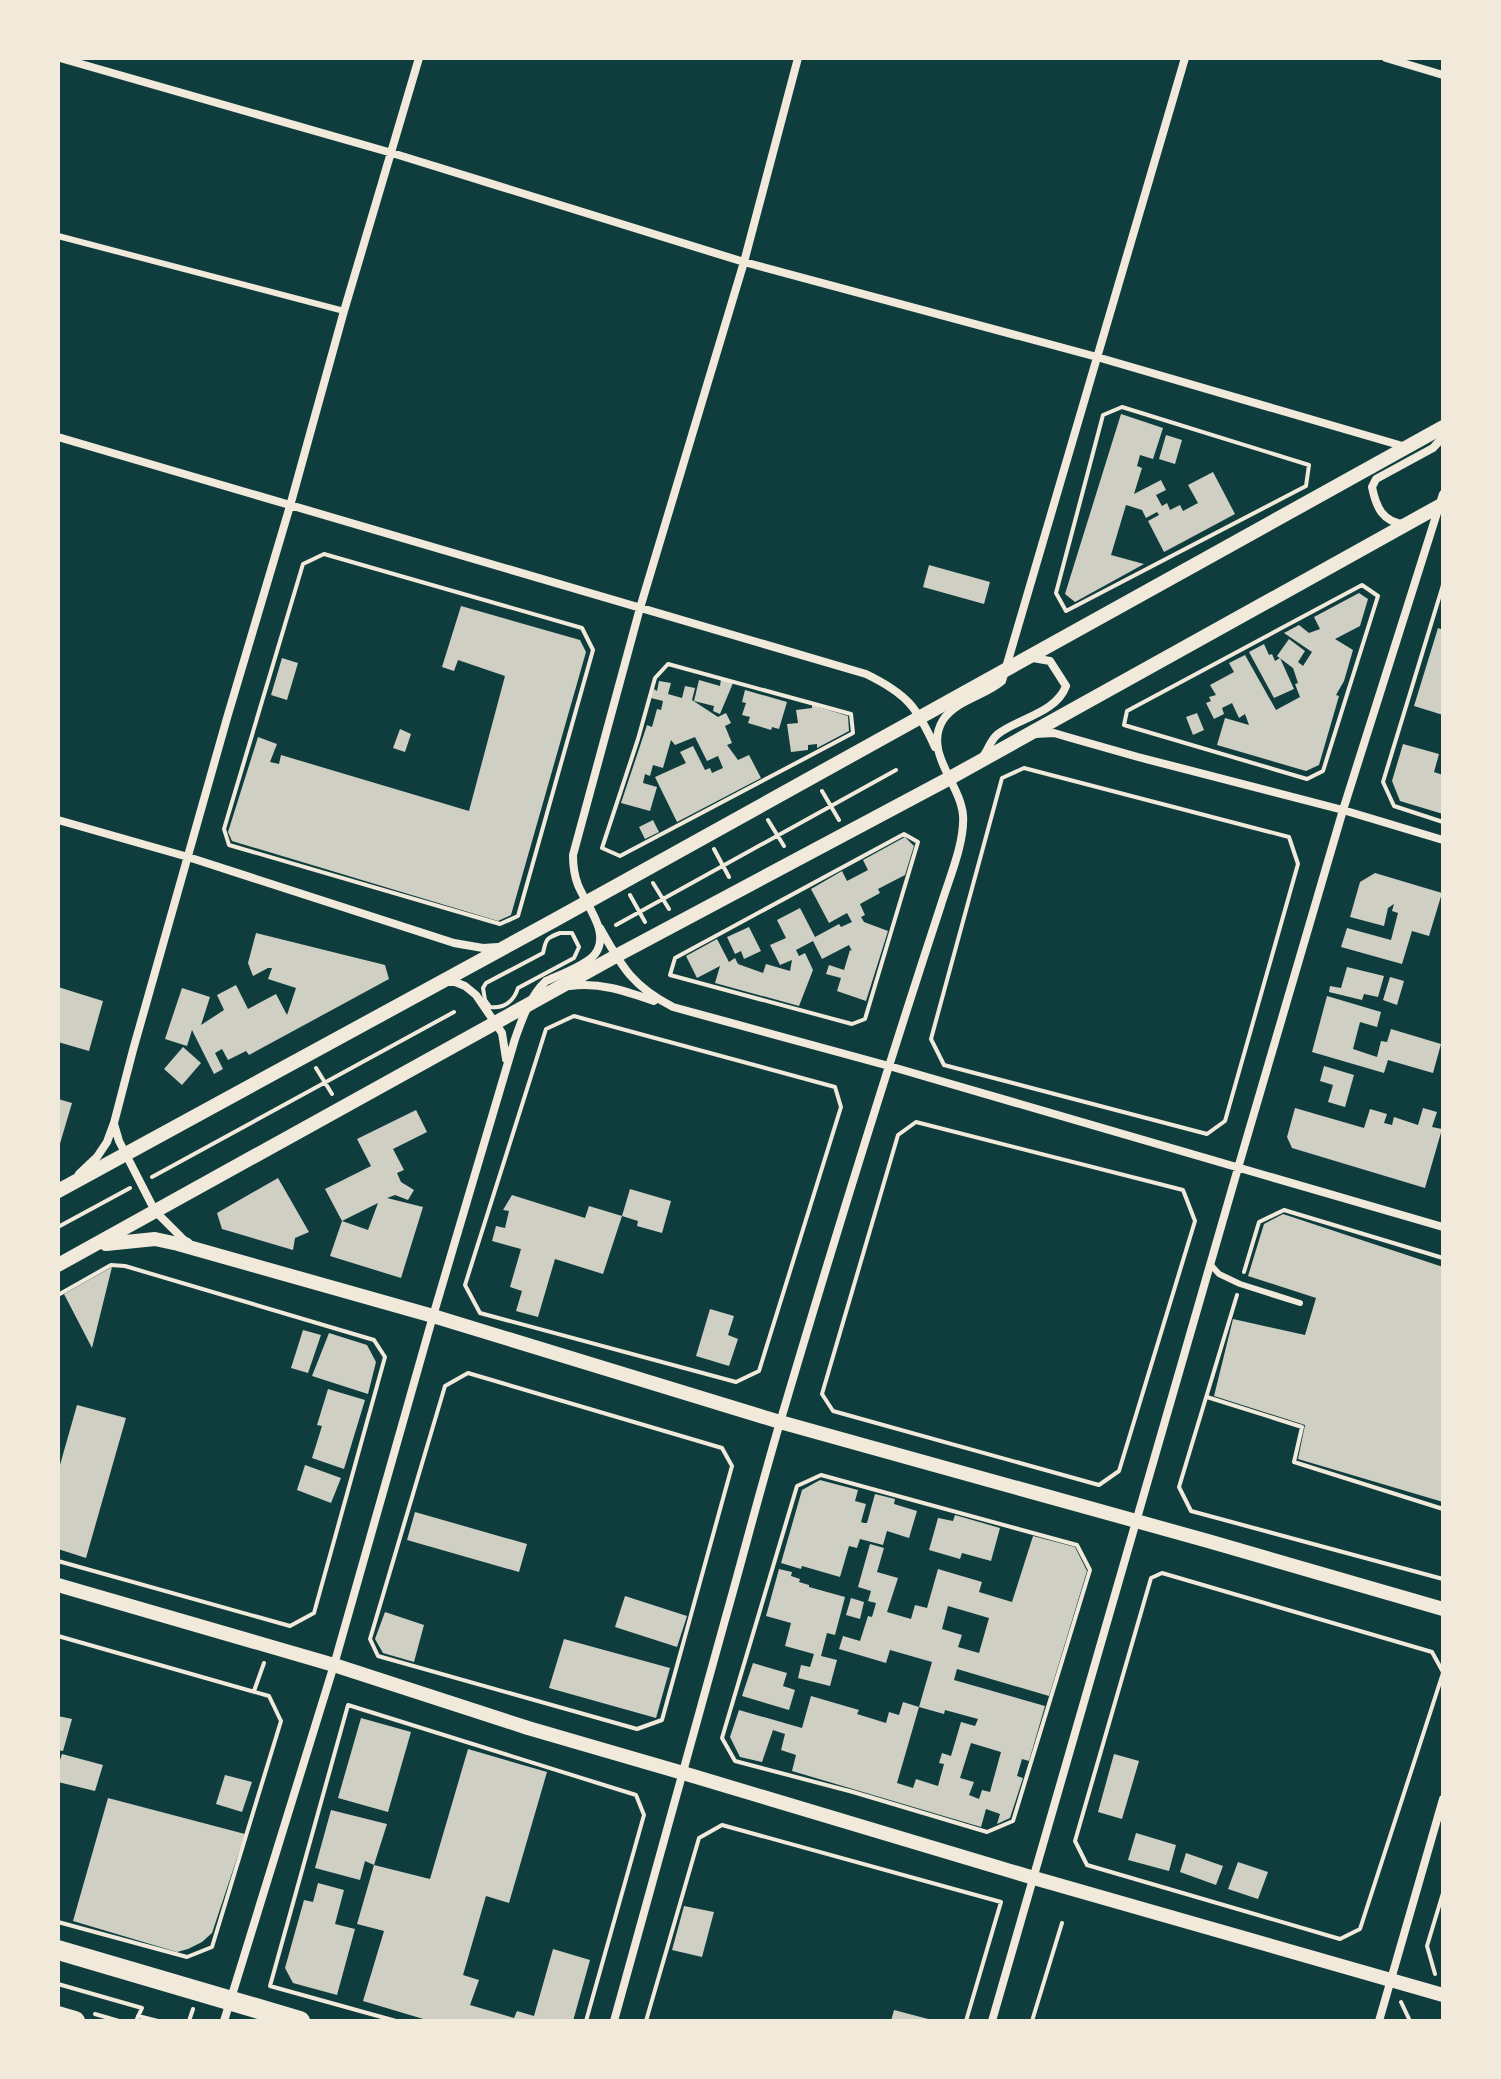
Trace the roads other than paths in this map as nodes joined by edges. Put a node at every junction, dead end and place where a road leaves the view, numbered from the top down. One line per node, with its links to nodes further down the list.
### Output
1 (60, 58): 7 (street)
2 (419, 58): 7 (street)
3 (798, 58): 9 (street)
4 (1185, 58): 11 (street)
5 (1386, 58): 6 (street)
6 (1443, 75)
7 (392, 153): 9 (street); 10 (street)
8 (58, 236): 10 (lane)
9 (744, 262): 11 (street); 19 (street)
10 (344, 311): 17 (street)
11 (1097, 357): 15 (street); 21 (street)
12 (1443, 427): 15 (street)
13 (58, 437): 17 (street)
14 (1443, 437): 18 (street)
15 (1407, 447): 20 (street)
16 (1441, 501): 18 (street); 27 (street)
17 (290, 506): 19 (street); 30 (street)
18 (1407, 524): 23 (street)
19 (640, 608): 22 (street); 31 (street)
20 (1028, 658): 21 (street); 25 (street)
21 (1005, 671): 22 (street); 24 (street)
22 (920, 717): 24 (street); 31 (street)
23 (1026, 734): 25 (street); 27 (street)
24 (939, 755): 25 (street); 26 (street)
25 (976, 762): 26 (street)
26 (950, 778): 35 (street); 42 (street)
27 (1343, 810): 29 (street); 45 (street)
28 (58, 820): 30 (street)
29 (1443, 840)
30 (188, 857): 34 (street); 43 (street)
31 (585, 902): 32 (street); 33 (street)
32 (553, 921): 33 (street); 34 (street)
33 (598, 924): 35 (street); 38 (street)
34 (510, 944): 36 (street)
35 (616, 956): 37 (street); 39 (street)
36 (440, 983): 40 (street); 44 (street)
37 (561, 987): 38 (street); 39 (street)
38 (530, 1005): 40 (street); 41 (street)
39 (673, 1007): 42 (street)
40 (496, 1024): 41 (street); 47 (street)
41 (507, 1064): 54 (street)
42 (889, 1066): 45 (street); 55 (street)
43 (114, 1123): 44 (street); 46 (street)
44 (125, 1155): 46 (street); 47 (street)
45 (1238, 1168): 48 (street); 51 (street)
46 (60, 1190)
47 (155, 1211): 49 (street); 50 (street)
48 (1443, 1227)
49 (90, 1247): 50 (street); 52 (street)
50 (211, 1253): 54 (street)
51 (1210, 1264): 53 (lane); 56 (street)
52 (58, 1265)
53 (1300, 1303)
54 (433, 1316): 55 (street); 59 (street)
55 (780, 1422): 56 (street); 60 (street)
56 (1135, 1522): 58 (street); 62 (street)
57 (58, 1585): 59 (street)
58 (1443, 1609)
59 (334, 1665): 60 (street); 66 (street)
60 (683, 1773): 62 (street); 71 (street)
61 (1443, 1799): 64 (street)
62 (1034, 1878): 64 (street); 72 (street)
63 (58, 1950): 66 (main road)
64 (1391, 1982): 65 (street); 73 (street)
65 (1443, 1995)
66 (229, 2000): 69 (street); 70 (main road)
67 (58, 2016): 68 (main road)
68 (75, 2021)
69 (224, 2021)
70 (300, 2021)
71 (614, 2021)
72 (992, 2021)
73 (1379, 2021)

